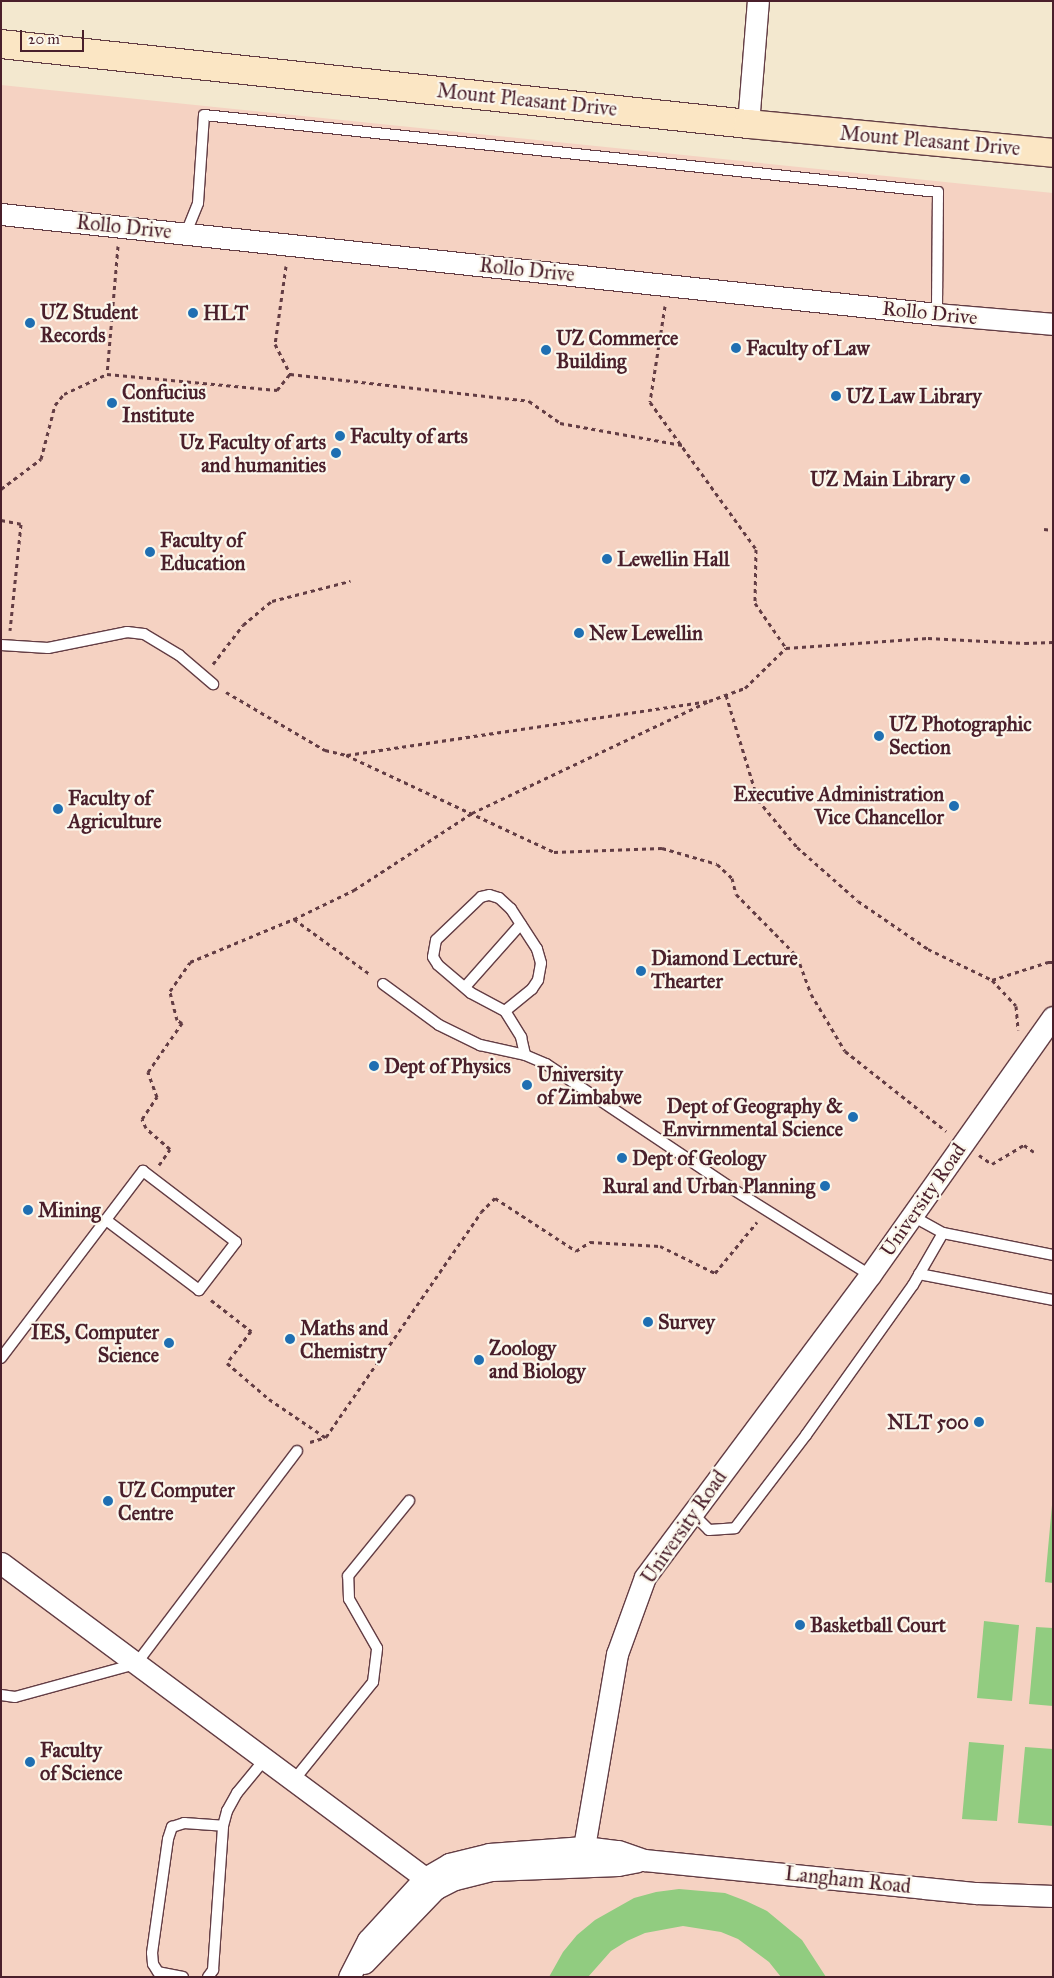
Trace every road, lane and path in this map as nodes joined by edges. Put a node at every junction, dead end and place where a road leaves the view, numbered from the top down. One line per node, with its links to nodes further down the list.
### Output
1 (758, 1): 3 (street)
2 (1, 44): 3 (street, Mount Pleasant Drive)
3 (748, 124): 4 (street, Mount Pleasant Drive)
4 (1053, 153)
5 (1, 214): 6 (street, Rollo Drive)
6 (119, 226): 7 (street, Rollo Drive); 12 (path)
7 (186, 233): 8 (street, Rollo Drive); 10 (lane)
8 (289, 244): 9 (street, Rollo Drive); 13 (path)
9 (668, 285): 10 (street, Rollo Drive); 14 (path)
10 (937, 314): 11 (street, Rollo Drive)
11 (1053, 324)
12 (107, 374): 13 (path); 15 (path)
13 (290, 374): 14 (path)
14 (682, 445): 22 (path)
15 (1, 489)
16 (1, 520): 21 (path)
17 (1044, 529): 18 (path)
18 (1053, 530)
19 (350, 581): 23 (path)
20 (1053, 642): 22 (path)
21 (5, 645): 23 (lane)
22 (786, 648): 25 (path)
23 (204, 676): 24 (lane)
24 (213, 684): 27 (path)
25 (726, 695): 26 (path); 32 (path)
26 (709, 701): 27 (path); 28 (path)
27 (346, 755): 28 (path)
28 (472, 813): 29 (path); 39 (path)
29 (294, 919): 33 (path); 41 (path)
30 (521, 924): 34 (lane); 34 (lane); 35 (lane)
31 (1053, 962): 32 (path)
32 (992, 980): 38 (path)
33 (383, 984): 37 (lane)
34 (465, 988): 35 (lane)
35 (505, 1011): 37 (lane)
36 (1053, 1017): 38 (street, University Road)
37 (525, 1055): 42 (lane)
38 (1020, 1063): 39 (street, University Road)
39 (962, 1145): 40 (path); 43 (street, University Road)
40 (1034, 1152)
41 (150, 1176): 44 (lane); 49 (lane)
42 (766, 1210): 48 (lane); 52 (path)
43 (912, 1216): 45 (lane); 48 (street, University Road)
44 (106, 1220): 49 (lane); 51 (lane)
45 (943, 1233): 46 (lane); 47 (lane)
46 (1053, 1255)
47 (919, 1274): 50 (lane); 55 (lane)
48 (870, 1275): 55 (street, University Road)
49 (199, 1290): 52 (path)
50 (1053, 1300)
51 (1, 1358)
52 (326, 1437): 53 (path)
53 (297, 1451): 57 (lane)
54 (410, 1501): 60 (lane)
55 (692, 1513): 62 (street, University Road)
56 (1, 1563): 57 (street)
57 (136, 1664): 58 (lane); 59 (street)
58 (1, 1695)
59 (265, 1759): 60 (street); 61 (lane)
60 (294, 1780): 63 (street)
61 (223, 1826): 66 (lane); 67 (lane)
62 (584, 1856): 63 (street); 64 (street, Langham Road)
63 (430, 1884): 65 (street)
64 (1053, 1896)
65 (350, 1976)
66 (183, 1977)
67 (208, 1977)

